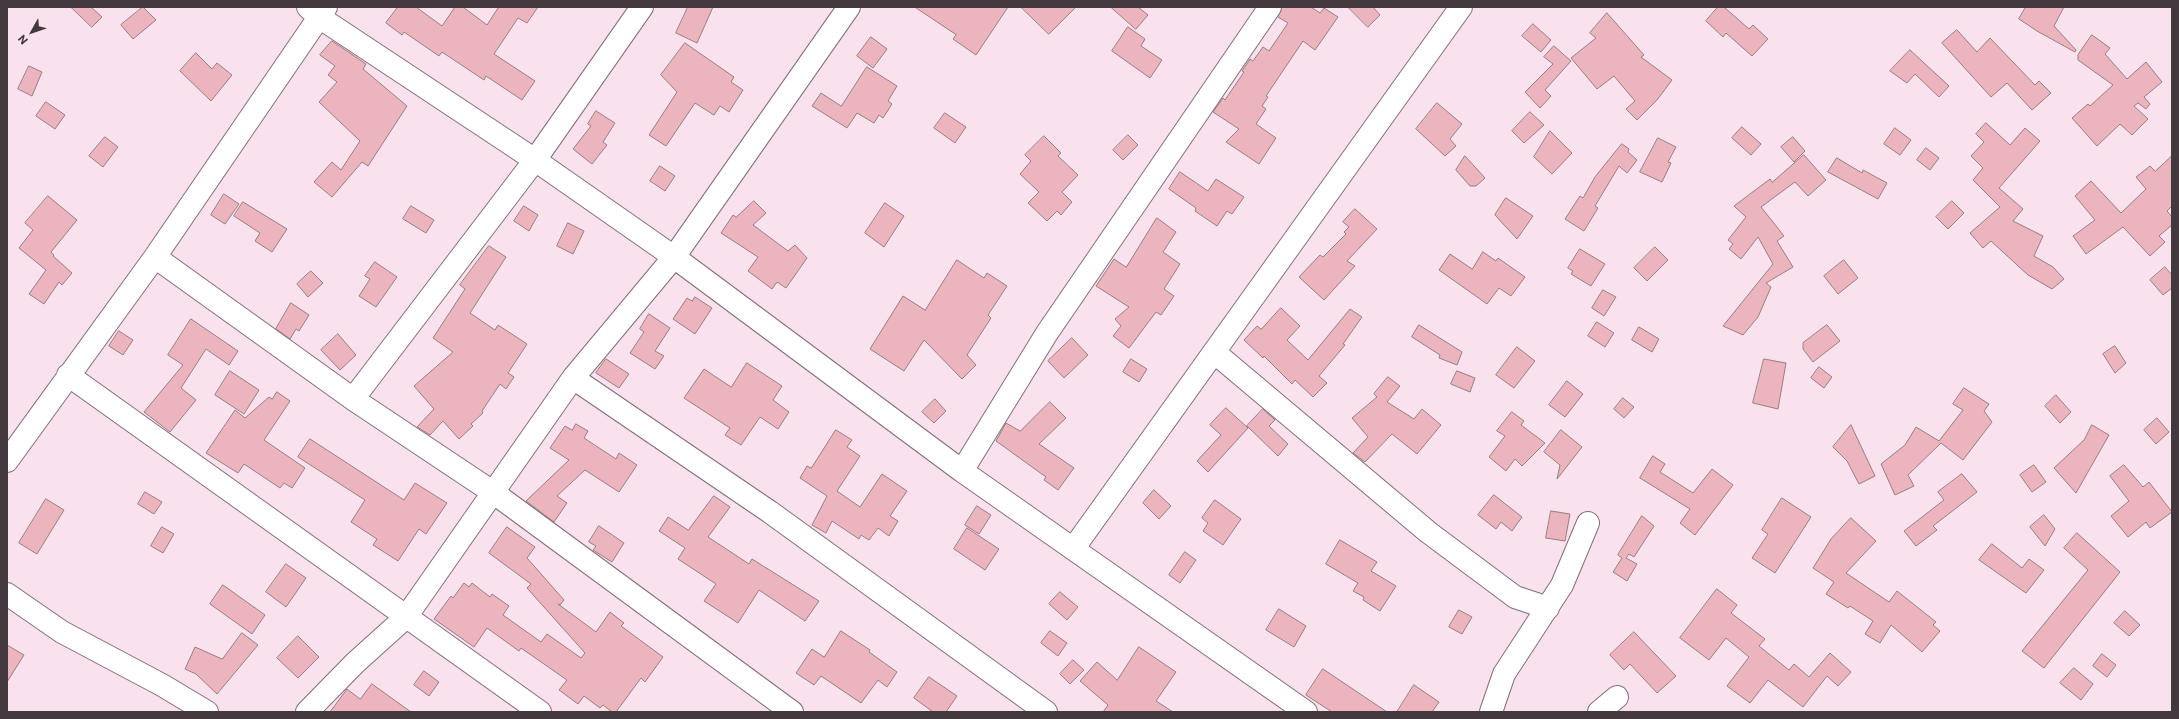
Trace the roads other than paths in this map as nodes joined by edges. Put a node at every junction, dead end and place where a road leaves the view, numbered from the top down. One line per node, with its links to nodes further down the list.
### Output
1 (642, 7): 6 (street)
2 (849, 7): 8 (street)
3 (1270, 7): 14 (street)
4 (1461, 7): 9 (street)
5 (318, 10): 6 (street); 7 (street)
6 (535, 160): 8 (street); 12 (street)
7 (155, 257): 10 (street); 12 (street)
8 (674, 257): 11 (street); 14 (street)
9 (1214, 352): 17 (street); 19 (street)
10 (68, 375): 13 (street); 20 (street)
11 (573, 378): 15 (street); 26 (street)
12 (352, 399): 15 (street)
13 (7, 460)
14 (962, 471): 17 (street)
15 (494, 493): 20 (street); 25 (street)
16 (1588, 523): 19 (street)
17 (1073, 548): 27 (street)
18 (7, 594): 22 (street)
19 (1548, 608): 28 (street)
20 (406, 617): 23 (street); 24 (street)
21 (1617, 697): 29 (street)
22 (207, 712)
23 (307, 712)
24 (540, 712)
25 (792, 712)
26 (1046, 712)
27 (1306, 712)
28 (1491, 712)
29 (1599, 712)

